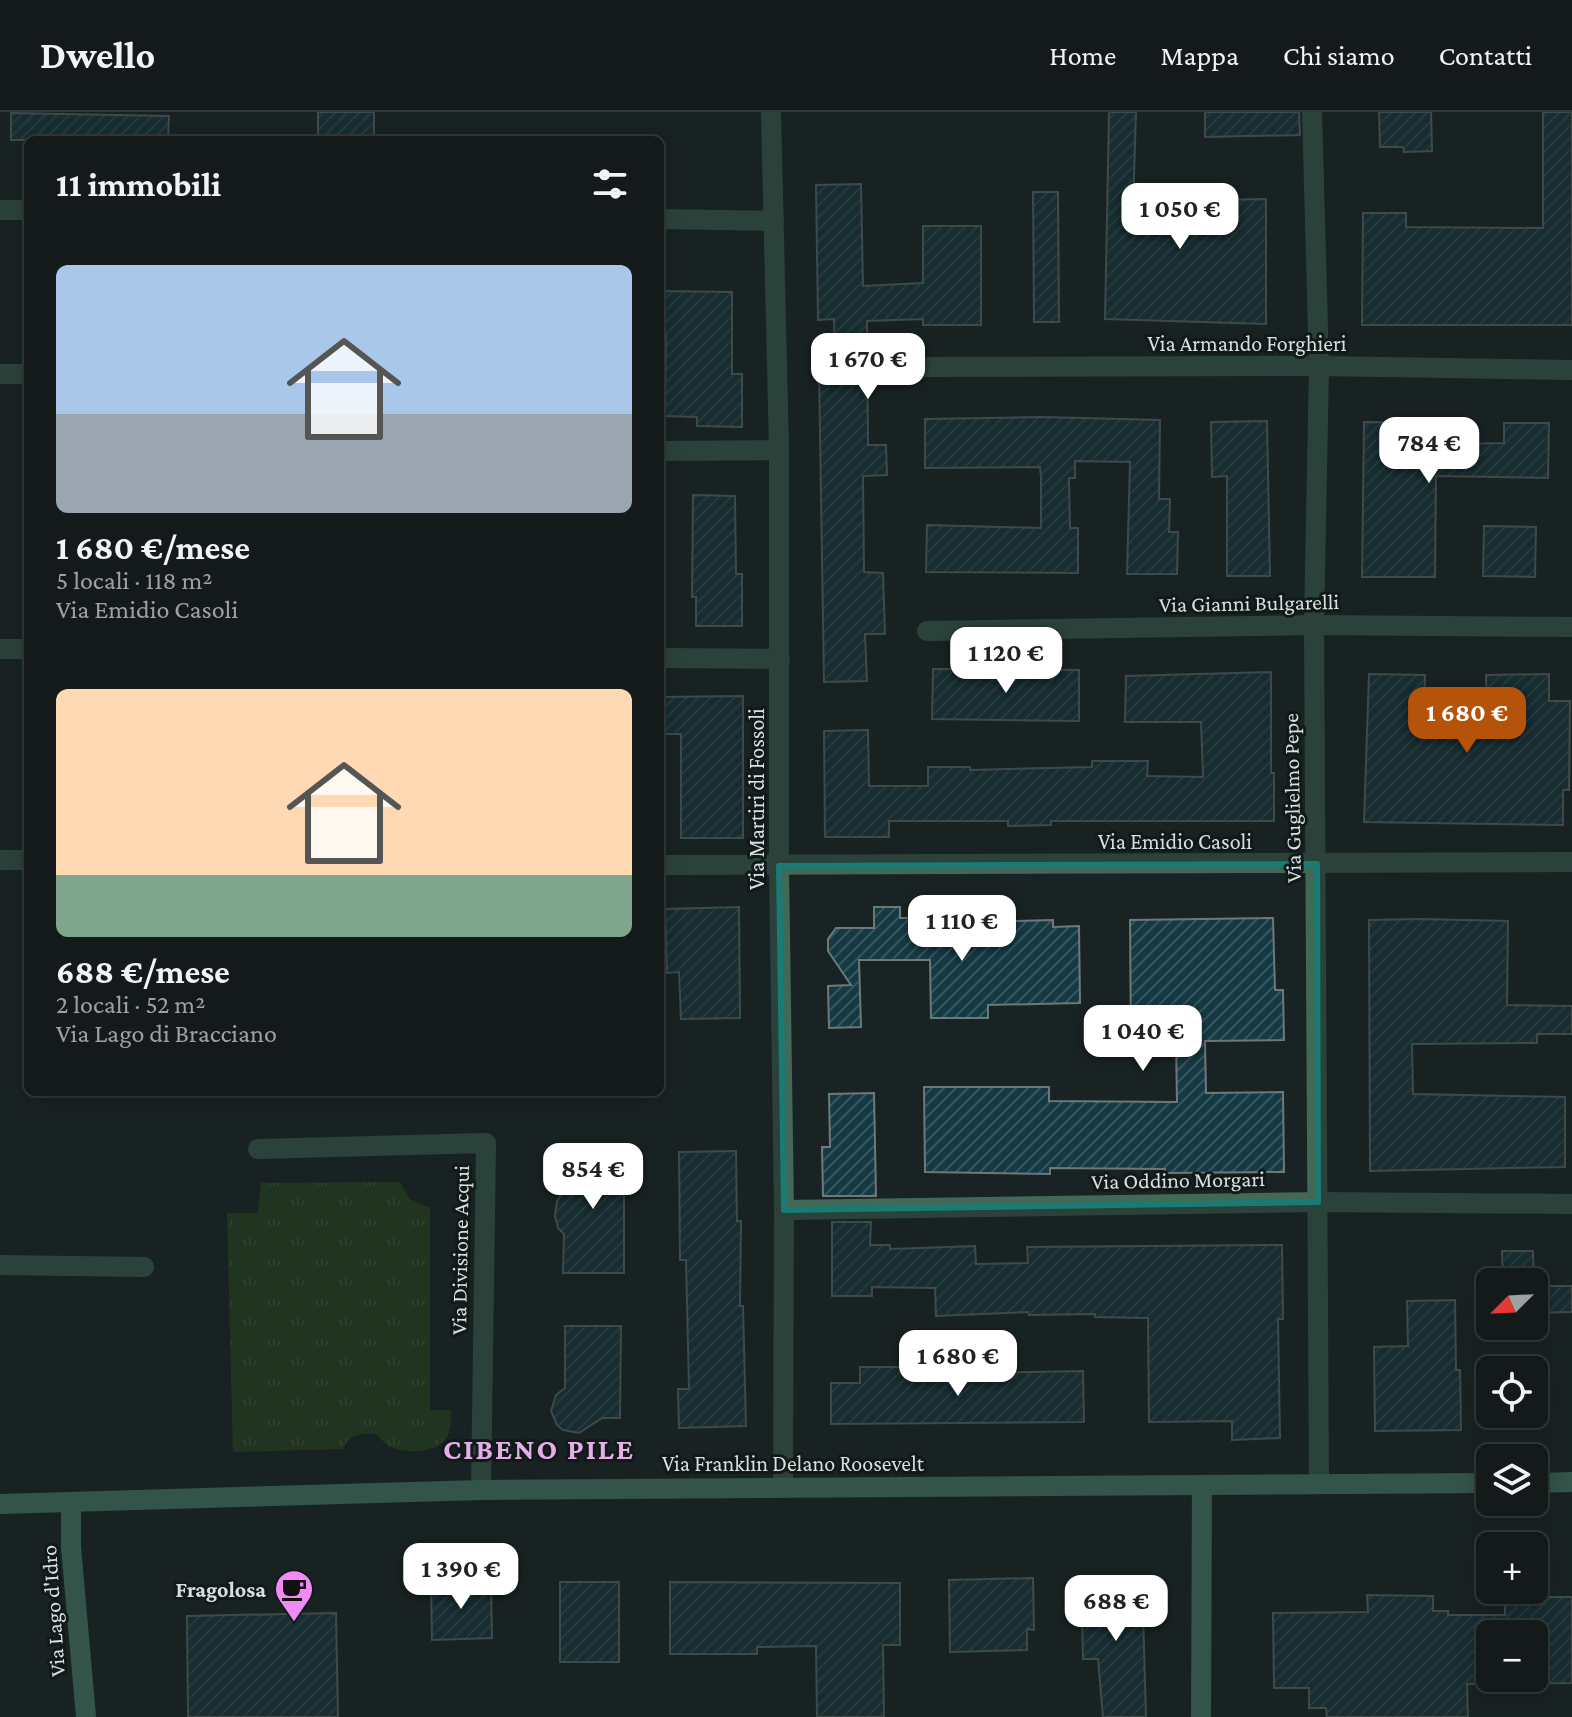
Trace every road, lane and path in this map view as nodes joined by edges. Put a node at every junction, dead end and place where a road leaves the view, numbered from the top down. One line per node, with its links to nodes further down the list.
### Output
1 (771, 112): 6 (street, Via Martiri di Fossoli)
2 (1312, 112): 7 (street, Via Guglielmo Pepe)
3 (0, 210): 4 (street)
4 (24, 210)
5 (664, 219): 6 (street)
6 (774, 221): 12 (street, Via Martiri di Fossoli)
7 (1319, 366): 8 (street, Via Armando Forghieri); 9 (street, Via Armando Forghieri); 14 (street, Via Guglielmo Pepe)
8 (922, 367)
9 (1572, 370)
10 (0, 374): 11 (street)
11 (24, 374)
12 (779, 450): 13 (street); 20 (street, Via Martiri di Fossoli)
13 (664, 451)
14 (1314, 625): 15 (street, Via Gianni Bulgarelli); 16 (street, Via Gianni Bulgarelli); 24 (street, Via Guglielmo Pepe)
15 (1572, 627)
16 (927, 631)
17 (0, 649): 18 (street)
18 (24, 649)
19 (664, 658): 20 (street)
20 (780, 659): 26 (street, Via Martiri di Fossoli)
21 (0, 860): 22 (street)
22 (24, 860)
23 (1572, 862): 24 (street, Via Emidio Casoli)
24 (1317, 864): 26 (street, Via Emidio Casoli); 28 (street, Via Guglielmo Pepe)
25 (664, 865): 26 (street, Via Emidio Casoli)
26 (779, 866): 30 (street, Via Martiri di Fossoli)
27 (258, 1149): 39 (street, Via Divisione Acqui)
28 (1318, 1202): 29 (street, Via Oddino Morgari); 30 (street, Via Oddino Morgari); 36 (street, Via Guglielmo Pepe)
29 (1572, 1204)
30 (784, 1210): 38 (street, Via Martiri di Fossoli)
31 (0, 1265): 32 (street)
32 (144, 1267)
33 (1572, 1482): 35 (main road)
34 (1476, 1483): 36 (main road, Via Franklin Delano Roosevelt)
35 (1548, 1483)
36 (1319, 1484): 37 (main road, Via Franklin Delano Roosevelt)
37 (1202, 1485): 38 (main road, Via Franklin Delano Roosevelt); 43 (main road)
38 (783, 1486): 39 (main road, Via Franklin Delano Roosevelt)
39 (481, 1490): 40 (main road, Via Franklin Delano Roosevelt)
40 (71, 1502): 41 (main road, Via Franklin Delano Roosevelt); 42 (main road, Via Lago d'Idro)
41 (0, 1504)
42 (86, 1717)
43 (1201, 1717)

